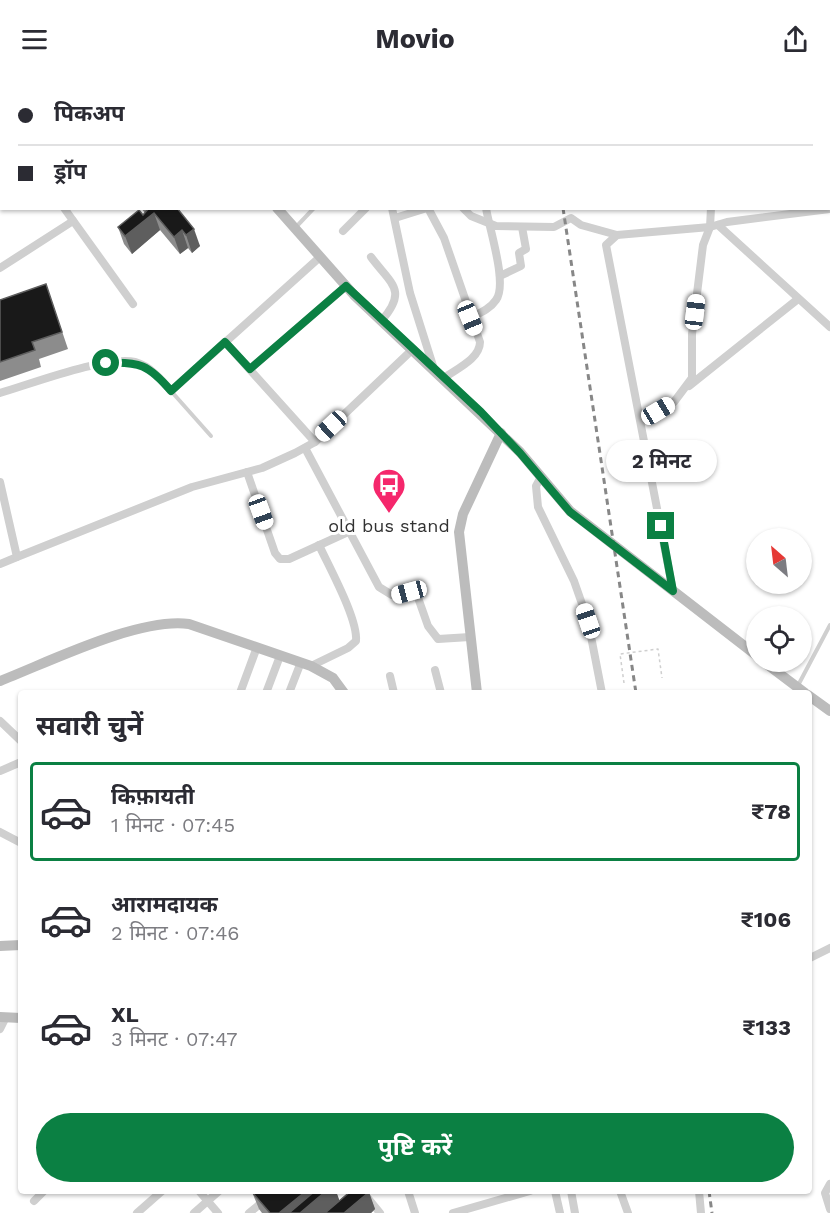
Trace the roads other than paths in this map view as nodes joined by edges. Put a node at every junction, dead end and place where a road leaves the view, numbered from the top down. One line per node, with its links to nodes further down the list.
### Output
1 (65, 210): 14 (street)
2 (279, 210): 17 (street)
3 (312, 210): 17 (lane)
4 (364, 210): 19 (street)
5 (392, 210): 13 (street)
6 (420, 210): 13 (street)
7 (428, 210): 28 (street)
8 (465, 210): 15 (street)
9 (486, 210): 15 (street)
10 (711, 210): 16 (street)
11 (810, 210): 12 (street)
12 (771, 212): 16 (street)
13 (394, 218): 34 (street)
14 (73, 221): 23 (street); 27 (street)
15 (489, 224): 18 (street); 24 (street)
16 (714, 226): 20 (street); 26 (street); 36 (street)
17 (295, 227): 21 (street)
18 (522, 227): 20 (street); 24 (street)
19 (343, 231)
20 (616, 235): 39 (street)
21 (320, 257): 25 (street); 31 (street)
22 (370, 257): 29 (street)
23 (0, 268)
24 (500, 276): 28 (street)
25 (346, 286): 29 (street); 33 (street)
26 (798, 299): 30 (street); 36 (street)
27 (133, 304)
28 (470, 318): 35 (street)
29 (382, 320): 32 (street)
30 (830, 327)
31 (225, 342): 33 (street); 37 (street)
32 (413, 349): 34 (street); 42 (street)
33 (250, 369): 42 (street)
34 (434, 369): 35 (street)
35 (444, 378): 40 (street)
36 (686, 388): 39 (street)
37 (171, 391): 38 (street); 41 (lane)
38 (0, 393)
39 (641, 421): 51 (street)
40 (501, 433): 45 (street); 53 (street)
41 (211, 436)
42 (315, 442): 43 (street)
43 (305, 448): 44 (street); 47 (street)
44 (247, 472): 48 (street); 49 (street)
45 (541, 477): 51 (street); 69 (street)
46 (0, 482): 49 (street)
47 (348, 531): 48 (street); 53 (street)
48 (319, 545): 57 (street)
49 (17, 557): 50 (street)
50 (0, 564)
51 (673, 591): 55 (street)
52 (830, 625): 71 (lane)
53 (470, 637): 68 (street)
54 (257, 647): 56 (street); 61 (street); 62 (street)
55 (746, 647)
56 (280, 656): 57 (street); 63 (street)
57 (306, 664): 64 (street); 65 (street)
58 (435, 670): 67 (street)
59 (777, 672): 70 (street)
60 (390, 676): 66 (street)
61 (0, 681)
62 (241, 690)
63 (267, 690)
64 (291, 690)
65 (342, 690)
66 (393, 690)
67 (440, 690)
68 (477, 690)
69 (601, 690)
70 (799, 690)
71 (803, 690)
72 (812, 699): 73 (street)
73 (830, 711)
74 (0, 721): 75 (street)
75 (18, 738)
76 (18, 763): 77 (street)
77 (0, 771)
78 (0, 832): 79 (street)
79 (18, 841)
80 (0, 945): 81 (street)
81 (18, 945)
82 (830, 948): 83 (street)
83 (812, 957)
84 (18, 1019): 85 (street)
85 (2, 1022)
86 (830, 1184): 101 (street)
87 (41, 1194): 99 (street)
88 (159, 1194): 102 (street)
89 (201, 1194): 100 (street)
90 (215, 1194): 100 (street)
91 (272, 1194): 105 (street)
92 (364, 1194): 106 (street)
93 (409, 1194): 107 (street)
94 (520, 1194): 108 (street)
95 (556, 1194): 109 (street)
96 (572, 1194): 110 (street)
97 (621, 1194): 111 (street)
98 (699, 1194): 112 (street)
99 (34, 1201)
100 (207, 1201): 103 (street); 104 (street)
101 (830, 1209)
102 (137, 1213)
103 (194, 1213)
104 (218, 1213)
105 (249, 1213)
106 (380, 1213)
107 (415, 1213)
108 (453, 1213)
109 (560, 1213)
110 (575, 1213)
111 (628, 1213)
112 (701, 1213)

